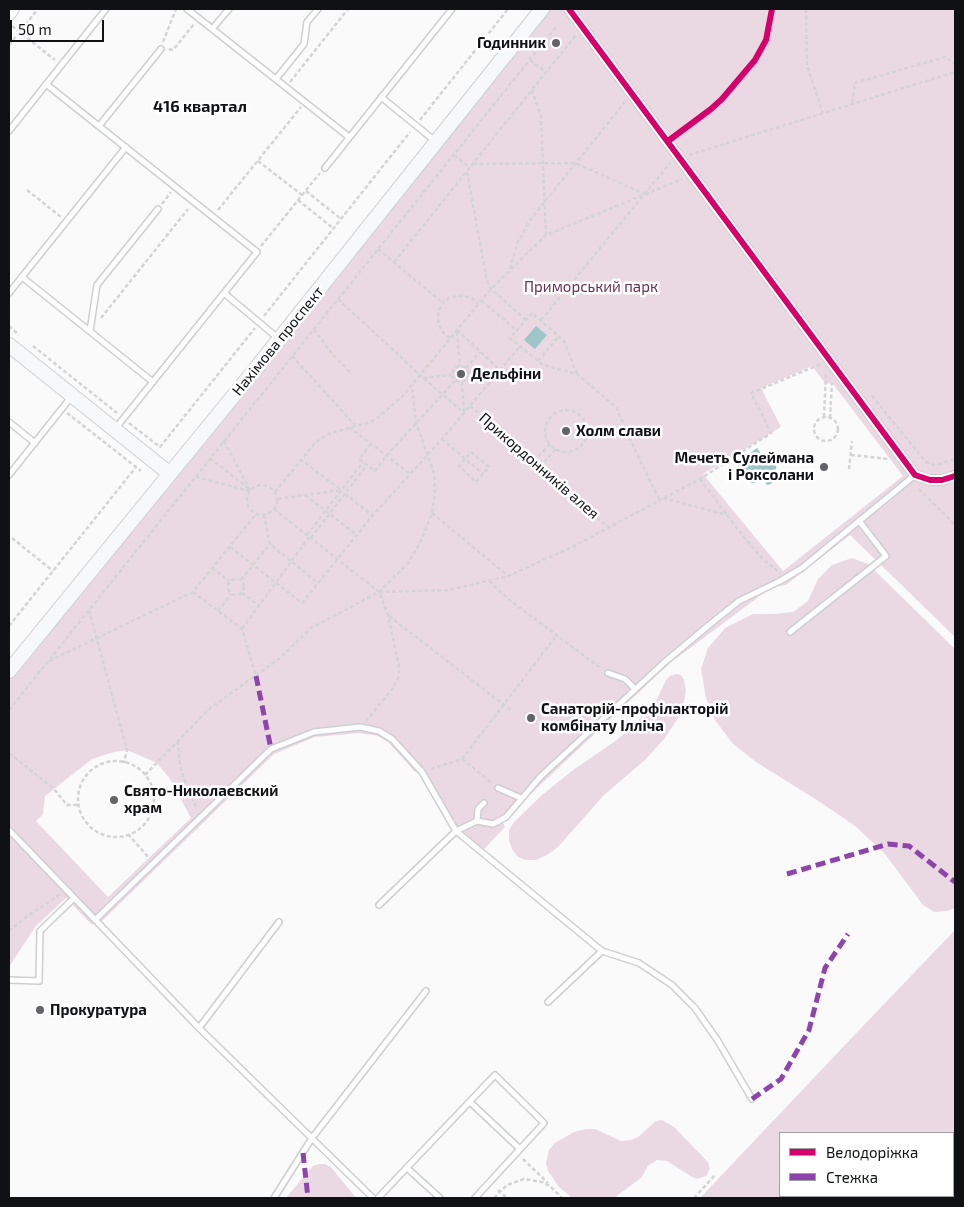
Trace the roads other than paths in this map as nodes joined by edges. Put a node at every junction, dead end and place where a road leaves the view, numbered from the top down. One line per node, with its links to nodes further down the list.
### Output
1 (14, 9): 10 (street)
2 (106, 9): 14 (lane)
3 (187, 9): 11 (lane)
4 (229, 9): 11 (lane)
5 (318, 9): 13 (lane)
6 (442, 9): 9 (lane)
7 (542, 9): 19 (main road, Нахімова проспект)
8 (569, 9): 37 (street)
9 (450, 11): 15 (lane)
10 (9, 16)
11 (212, 29): 13 (lane)
12 (161, 49): 16 (lane)
13 (276, 79): 18 (lane)
14 (46, 84): 16 (lane); 17 (lane)
15 (381, 97): 18 (lane); 19 (lane)
16 (99, 126): 20 (lane)
17 (9, 131)
18 (349, 137): 21 (lane)
19 (437, 142): 27 (main road, Нахімова проспект)
20 (126, 147): 23 (lane); 25 (lane)
21 (325, 168)
22 (158, 209): 26 (lane)
23 (22, 277): 24 (lane); 26 (lane)
24 (9, 293)
25 (224, 293): 27 (lane); 29 (lane)
26 (90, 331): 29 (lane)
27 (279, 339): 34 (main road, Нахімова проспект)
28 (9, 345): 30 (main road)
29 (153, 382): 32 (lane)
30 (72, 396): 32 (main road); 33 (lane)
31 (9, 422): 33 (lane)
32 (114, 430): 34 (main road)
33 (35, 443): 35 (lane)
34 (170, 474): 40 (main road, Нахімова проспект)
35 (9, 475)
36 (955, 476): 37 (street)
37 (913, 478): 38 (lane)
38 (860, 522): 39 (lane); 42 (lane)
39 (790, 632)
40 (9, 671)
41 (608, 673): 42 (lane)
42 (635, 689): 44 (lane)
43 (498, 788): 44 (lane)
44 (521, 798): 46 (lane)
45 (484, 803): 46 (lane)
46 (478, 821): 48 (lane)
47 (9, 830): 49 (lane)
48 (456, 831): 50 (lane); 51 (lane); 53 (lane)
49 (74, 898): 51 (lane); 54 (lane)
50 (379, 905)
51 (95, 920): 57 (lane)
52 (279, 922): 57 (lane)
53 (602, 951): 56 (lane); 58 (lane)
54 (9, 980)
55 (426, 991): 60 (lane)
56 (548, 1002)
57 (199, 1028): 60 (lane)
58 (752, 1099)
59 (470, 1102): 61 (lane); 61 (lane); 62 (lane)
60 (312, 1138): 63 (lane); 64 (lane)
61 (518, 1151): 67 (lane)
62 (407, 1168): 65 (lane); 66 (lane)
63 (274, 1198)
64 (373, 1198)
65 (378, 1198)
66 (440, 1198)
67 (474, 1198)

